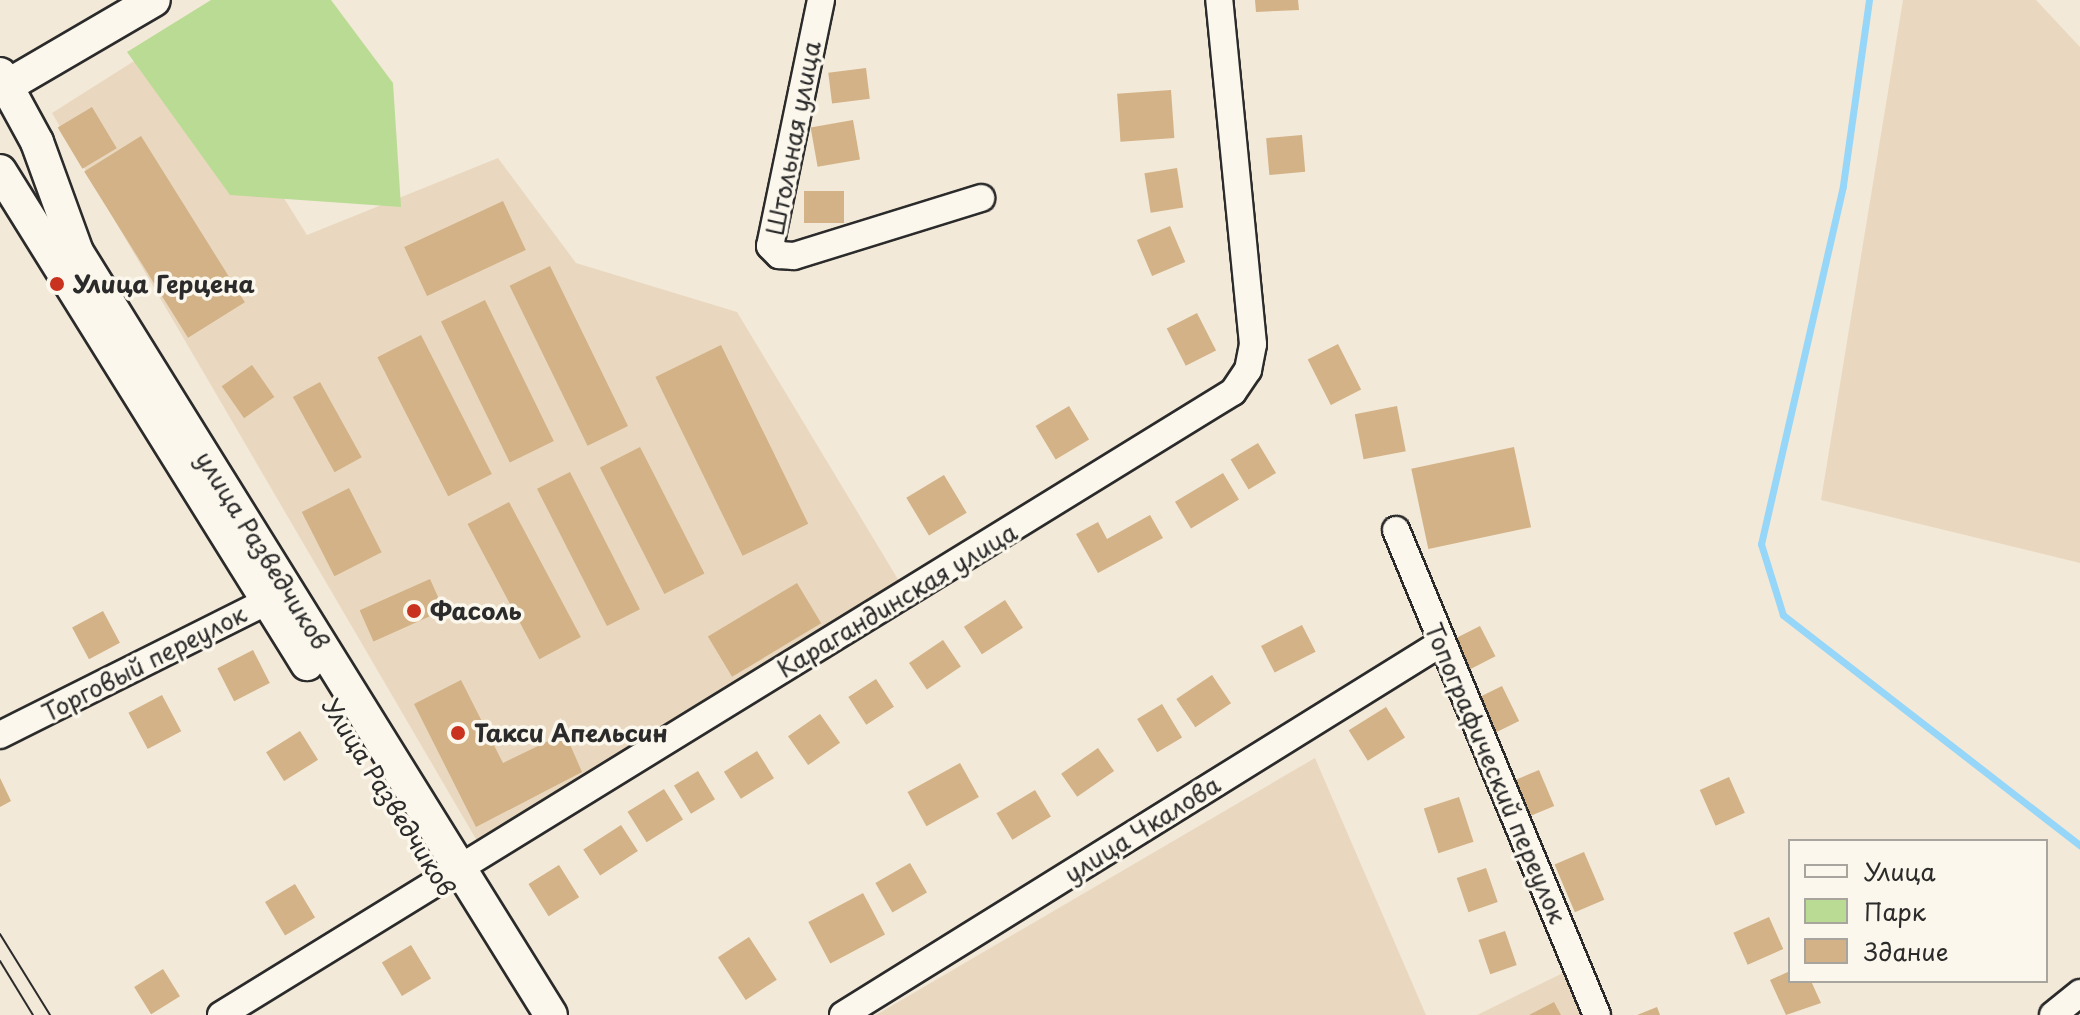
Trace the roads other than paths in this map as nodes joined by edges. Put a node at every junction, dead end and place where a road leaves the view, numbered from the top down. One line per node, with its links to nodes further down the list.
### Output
1 (154, 0): 4 (main road)
2 (821, 0): 6 (street, Штольная улица)
3 (1219, 0): 11 (street, Карагандинская улица)
4 (2, 83): 8 (main road, улица Разведчиков)
5 (0, 171): 8 (main road, Улица Разведчиков)
6 (981, 198)
7 (1396, 530): 9 (street, Топографический переулок)
8 (278, 596): 10 (street, Торговый переулок); 11 (main road, улица Разведчиков)
9 (1441, 643): 17 (street, улица Чкалова); 18 (street, Топографический переулок)
10 (0, 735)
11 (449, 872): 14 (street, Карагандинская улица); 15 (main road, Улица Разведчиков); 16 (main road, улица Разведчиков)
12 (2080, 993): 13 (street)
13 (2055, 1012)
14 (221, 1015)
15 (525, 1015)
16 (551, 1015)
17 (843, 1015)
18 (1597, 1015)

